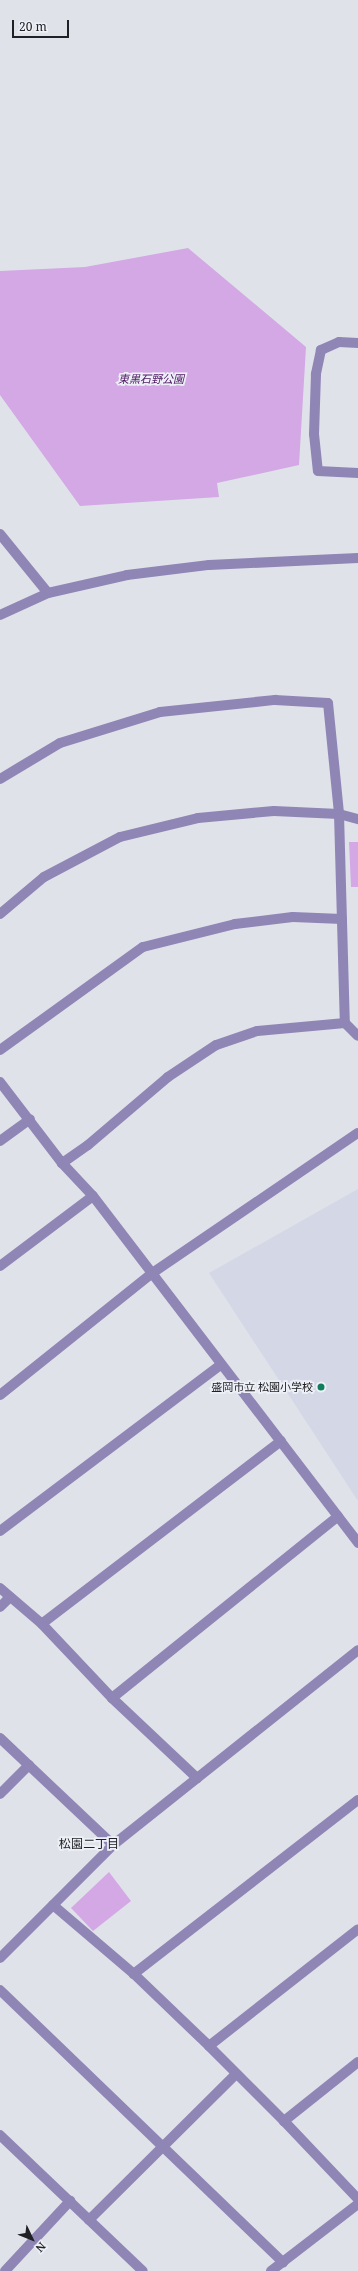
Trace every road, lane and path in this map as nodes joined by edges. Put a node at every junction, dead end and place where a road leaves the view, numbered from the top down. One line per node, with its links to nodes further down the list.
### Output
1 (358, 343): 2 (street)
2 (358, 473)
3 (0, 534): 5 (street)
4 (358, 558): 5 (street)
5 (48, 593): 6 (street)
6 (0, 615)
7 (0, 779): 8 (street)
8 (339, 814): 9 (street); 10 (street); 11 (street)
9 (358, 819)
10 (0, 914)
11 (342, 919): 12 (street); 14 (street)
12 (345, 1023): 13 (street); 19 (street)
13 (358, 1036)
14 (0, 1050)
15 (0, 1082): 16 (street)
16 (30, 1119): 18 (street); 19 (street)
17 (358, 1134): 22 (street)
18 (0, 1141)
19 (62, 1163): 20 (street)
20 (93, 1196): 21 (street); 22 (street)
21 (0, 1266)
22 (151, 1274): 23 (street); 24 (street)
23 (220, 1365): 25 (street); 27 (street)
24 (0, 1395)
25 (281, 1442): 26 (street); 32 (street)
26 (338, 1516): 28 (street); 34 (street)
27 (0, 1531)
28 (358, 1543)
29 (0, 1588): 30 (street)
30 (10, 1597): 31 (street); 32 (street)
31 (0, 1607)
32 (42, 1624): 34 (street)
33 (358, 1650): 37 (street)
34 (112, 1698): 37 (street)
35 (0, 1738): 36 (street)
36 (29, 1765): 38 (street); 40 (street)
37 (197, 1778): 40 (street)
38 (0, 1794)
39 (358, 1800): 44 (street)
40 (114, 1845): 41 (street)
41 (53, 1905): 43 (street); 44 (street)
42 (358, 1929): 46 (street)
43 (0, 1958)
44 (134, 1974): 46 (street)
45 (0, 1990): 51 (street)
46 (209, 2046): 48 (street)
47 (358, 2062): 49 (street)
48 (236, 2074): 49 (street); 51 (street)
49 (284, 2120): 52 (street)
50 (0, 2135): 53 (street)
51 (163, 2146): 55 (street); 56 (street)
52 (358, 2199)
53 (70, 2201): 55 (street); 57 (street)
54 (358, 2204): 56 (street)
55 (89, 2220): 58 (street)
56 (283, 2262): 59 (street)
57 (5, 2271)
58 (143, 2271)
59 (271, 2271)

